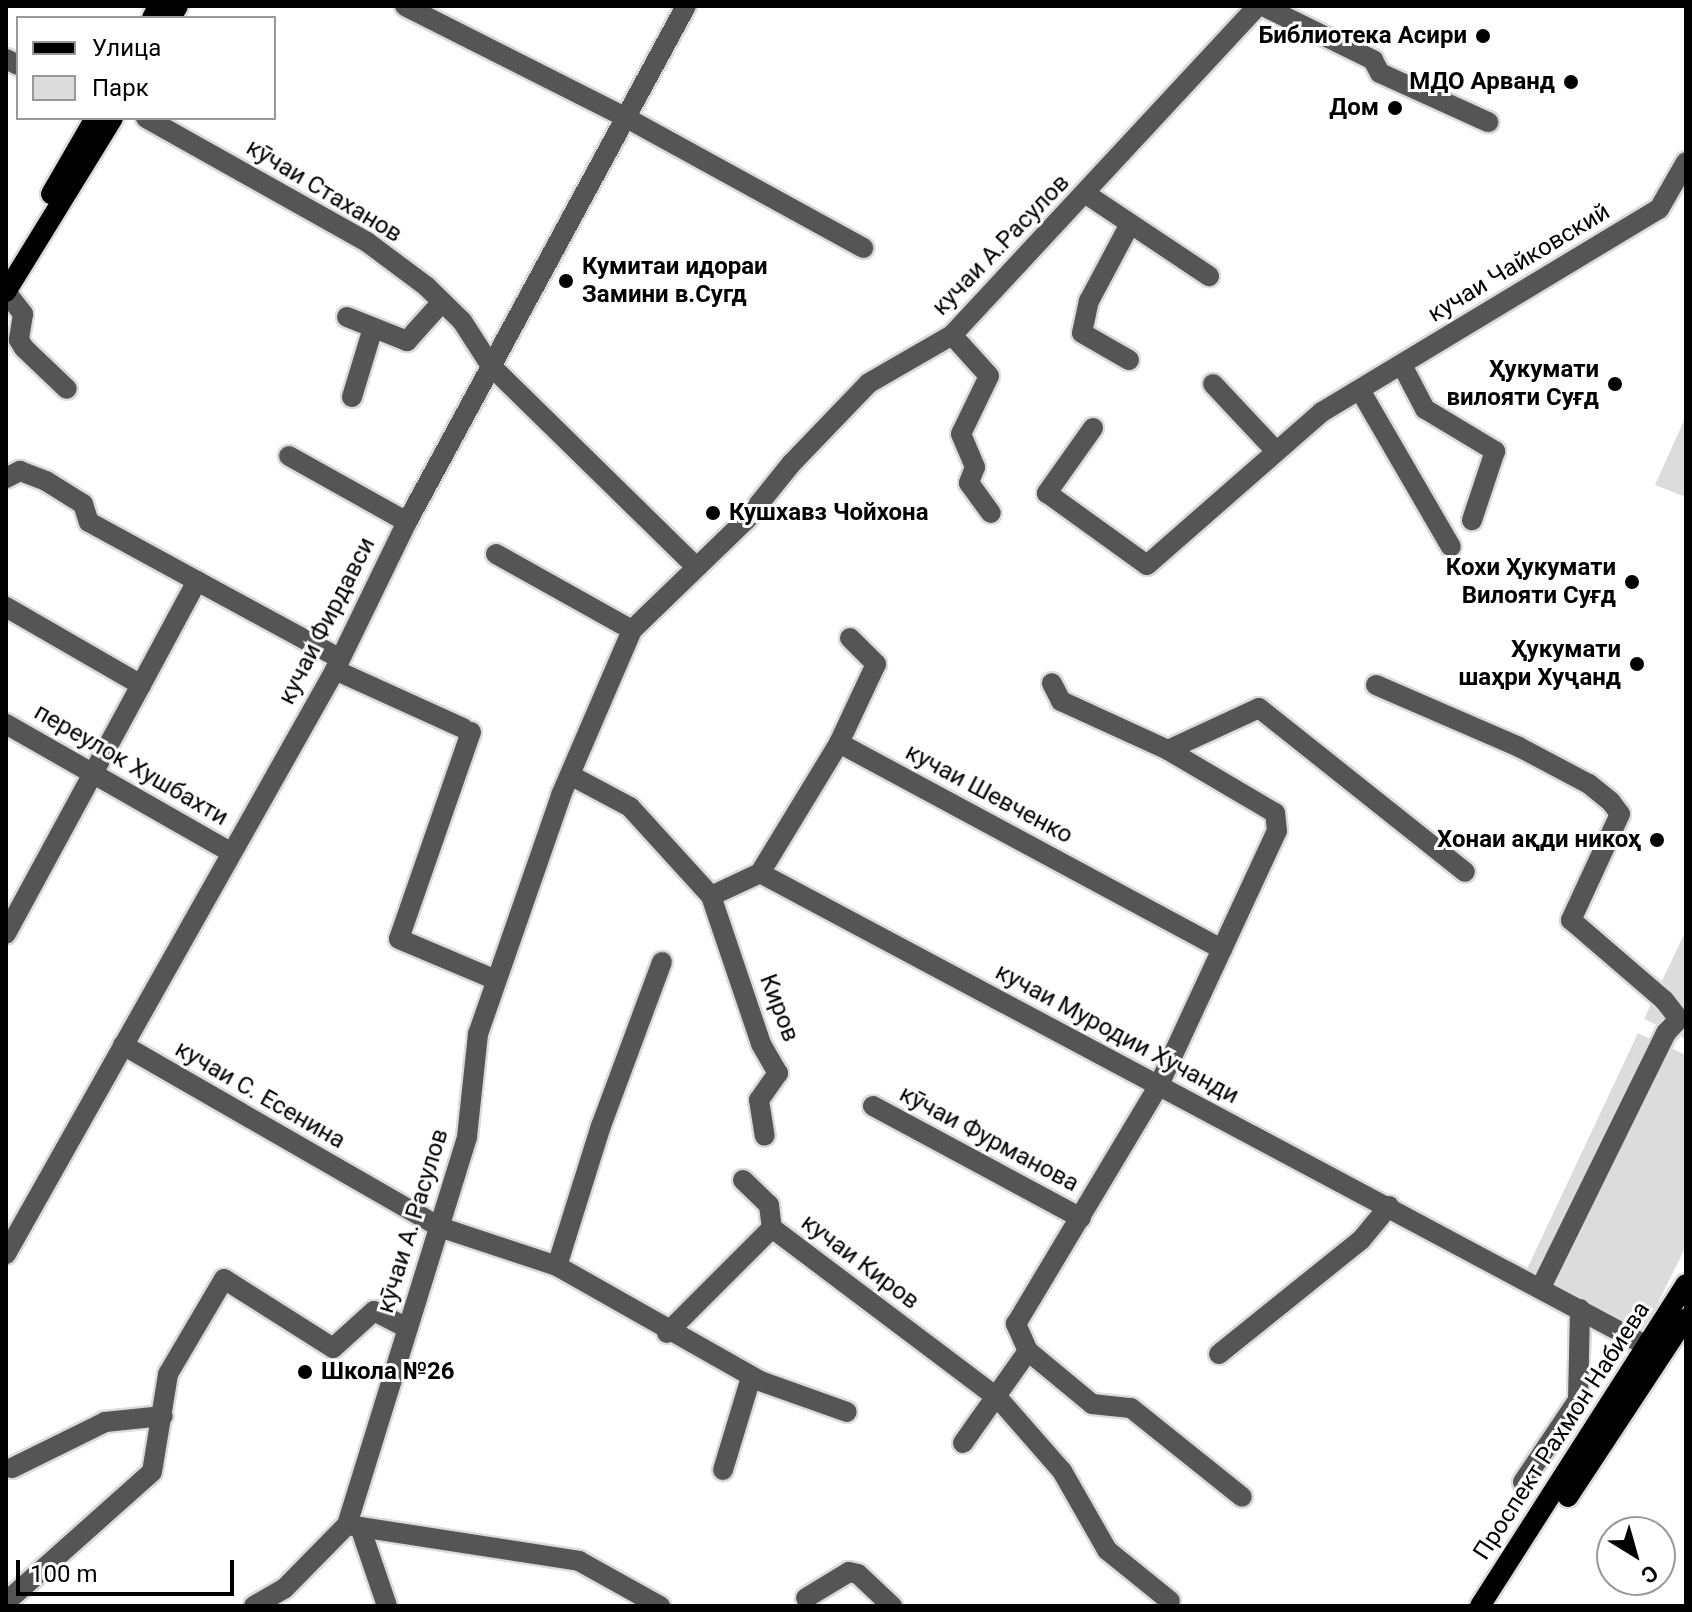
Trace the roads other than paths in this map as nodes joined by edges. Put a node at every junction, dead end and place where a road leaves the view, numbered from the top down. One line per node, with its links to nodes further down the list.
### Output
1 (405, 6): 4 (street)
2 (686, 6): 4 (street, кучаи Фирдавси)
3 (1261, 6): 8 (street); 10 (street, кучаи А.Расулов)
4 (625, 117): 12 (street); 22 (street, кучаи Фирдавси)
5 (94, 120): 13 (main road)
6 (112, 120): 15 (main road)
7 (150, 120): 16 (street, кӯчаи Стаханов)
8 (1488, 122)
9 (1686, 162): 21 (street, кучаи Чайковский)
10 (1086, 194): 11 (street); 19 (street, кучаи А.Расулов)
11 (1130, 224): 14 (street); 20 (street)
12 (863, 248)
13 (6, 270)
14 (1209, 276)
15 (6, 292): 24 (street)
16 (442, 302): 18 (street); 22 (street, кӯчаи Стаханов)
17 (347, 317): 18 (street)
18 (373, 328): 26 (street)
19 (952, 335): 31 (street); 36 (street, кучаи А.Расулов)
20 (1129, 360)
21 (1402, 365): 25 (street, кучаи Чайковский); 32 (street)
22 (491, 366): 33 (street, кучаи Фирдавси); 36 (street, кӯчаи Стаханов)
23 (1213, 384): 28 (street)
24 (67, 389)
25 (1360, 390): 28 (street, кучаи Чайковский); 34 (street)
26 (352, 397)
27 (1093, 428): 28 (street, кучаи Чайковский)
28 (1276, 451)
29 (289, 456): 33 (street)
30 (6, 478): 37 (street)
31 (991, 513)
32 (1472, 520)
33 (407, 522): 41 (street, кучаи Фирдавси)
34 (1451, 547)
35 (496, 554): 39 (street)
36 (696, 567): 39 (street, кӯчаи А. Расулов)
37 (197, 581): 41 (street); 42 (street)
38 (6, 607): 42 (street)
39 (632, 630): 49 (street, кӯчаи А. Расулов)
40 (850, 638): 46 (street)
41 (337, 664): 50 (street, кучаи Фирдавси); 57 (street)
42 (141, 685): 48 (street)
43 (1376, 685): 58 (street)
44 (1057, 692): 47 (street)
45 (6, 724): 48 (street, переулок Хушбахти)
46 (839, 743): 52 (street); 55 (street, кучаи Шевченко)
47 (1168, 750): 51 (street); 55 (street)
48 (94, 772): 50 (street, переулок Хушбахти); 54 (street)
49 (570, 775): 53 (street); 57 (street, кӯчаи А. Расулов)
50 (229, 851): 60 (street, кучаи Фирдавси)
51 (1465, 872)
52 (760, 873): 53 (street); 61 (street, кучаи Муродии Хучанди)
53 (711, 896): 63 (street, Киров)
54 (6, 934)
55 (1222, 949): 61 (street)
56 (662, 962): 70 (street)
57 (496, 980): 67 (street, кӯчаи А. Расулов)
58 (1666, 1033): 59 (street); 72 (street)
59 (1686, 1043)
60 (123, 1045): 67 (street, кучаи С. Есенина); 69 (street, кучаи Фирдавси)
61 (1158, 1087): 65 (street, кучаи Муродии Хучанди); 66 (street)
62 (873, 1106): 66 (street, кӯчаи Фурманова)
63 (765, 1136)
64 (743, 1180): 68 (street)
65 (1389, 1206): 72 (street, кучаи Муродии Хучанди); 79 (street)
66 (1081, 1218): 77 (street)
67 (439, 1227): 70 (street, кучаи С. Есенина); 75 (street, кӯчаи А. Расулов)
68 (772, 1228): 76 (street, кучаи Киров); 81 (street, кучаи Киров)
69 (6, 1254)
70 (557, 1266): 76 (street, кучаи С. Есенина)
71 (1686, 1284): 78 (main road, Проспект Рахмон Набиева)
72 (1540, 1289): 73 (street, кучаи Муродии Хучанди)
73 (1580, 1309): 78 (street, кучаи Муродии Хучанди); 87 (street)
74 (1686, 1318): 78 (main road, Проспект Рахмон Набиева)
75 (408, 1328): 83 (street); 89 (street, кӯчаи А. Расулов)
76 (667, 1333): 80 (street, кучаи С. Есенина)
77 (1028, 1351): 81 (street); 88 (street)
78 (1656, 1351): 97 (main road, Проспект Рахмон Набиева); 98 (main road, Проспект Рахмон Набиева)
79 (1219, 1354)
80 (751, 1377): 82 (street, кучаи С. Есенина); 86 (street)
81 (998, 1398): 84 (street); 90 (street, кучаи Киров)
82 (847, 1412)
83 (163, 1416): 85 (street); 91 (street)
84 (963, 1443)
85 (12, 1468)
86 (723, 1470)
87 (1523, 1482)
88 (1242, 1497)
89 (353, 1526): 92 (street, кӯчаи А. Расулов); 93 (street); 94 (street)
90 (1170, 1601)
91 (6, 1602)
92 (254, 1606)
93 (387, 1606)
94 (660, 1606)
95 (817, 1606): 96 (street)
96 (892, 1606)
97 (1480, 1606)
98 (1494, 1606)

